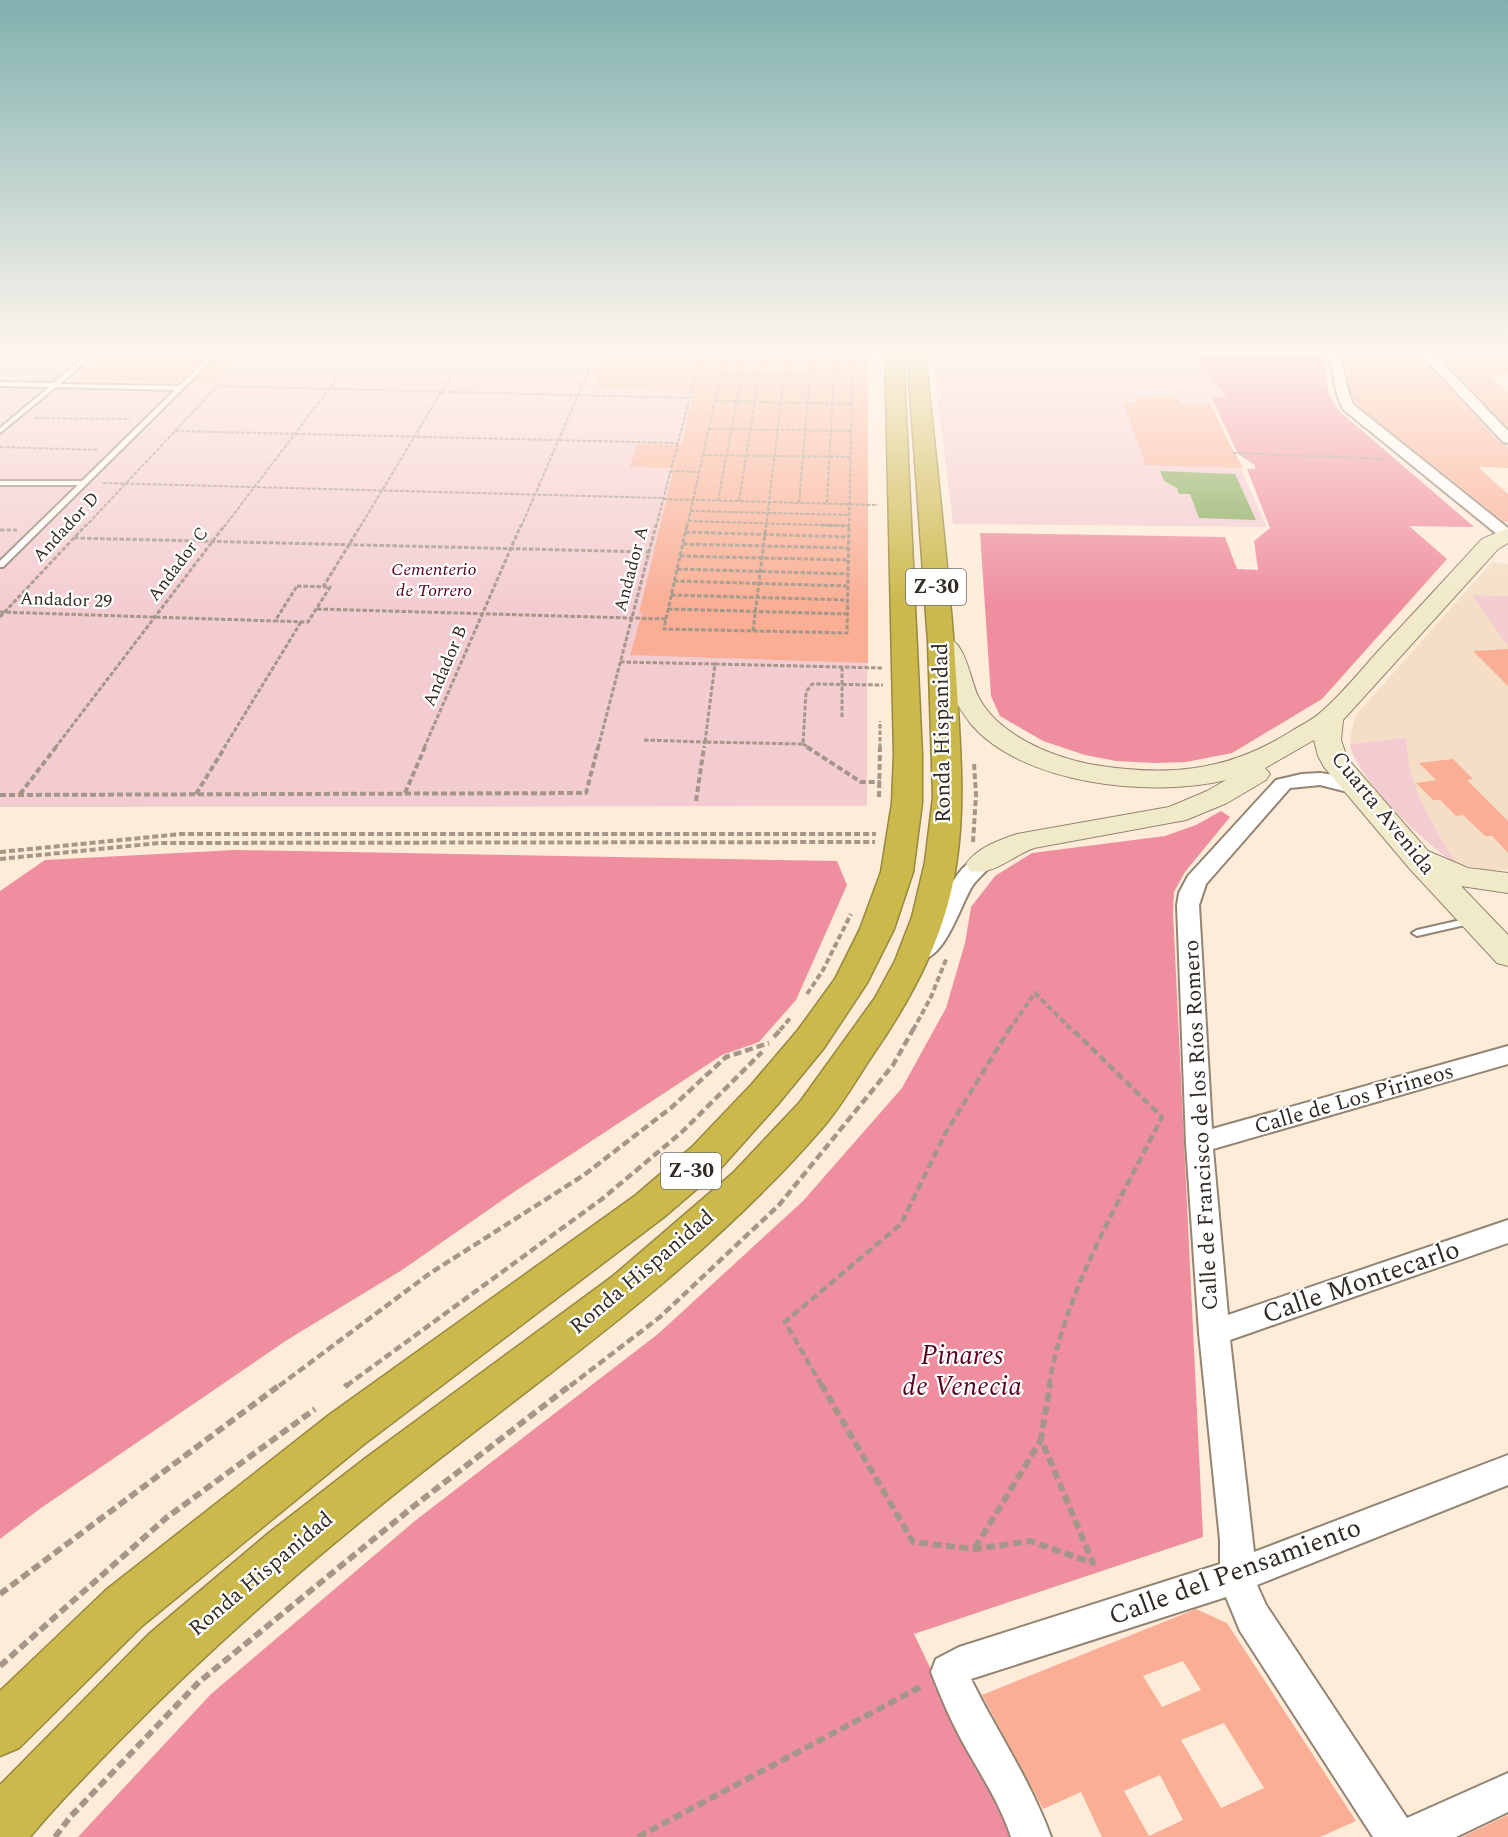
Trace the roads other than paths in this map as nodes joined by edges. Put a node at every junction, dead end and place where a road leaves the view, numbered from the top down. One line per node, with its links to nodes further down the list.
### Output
1 (131, 437): 6 (lane)
2 (884, 437): 25 (highway, Ronda Hispanidad / Z-30)
3 (923, 437): 9 (highway, Ronda Hispanidad / Z-30)
4 (1386, 437): 7 (street)
5 (0, 483): 6 (lane)
6 (83, 483): 8 (lane)
7 (1507, 535): 10 (street, Cuarta Avenida)
8 (0, 565)
9 (941, 642): 10 (street); 18 (highway, Ronda Hispanidad / Z-30)
10 (1330, 718): 11 (street, Cuarta Avenida)
11 (1334, 761): 12 (street, Cuarta Avenida); 14 (street)
12 (1356, 788): 13 (street, Cuarta Avenida); 20 (street, Calle de Francisco de los Ríos Romero)
13 (1408, 847): 15 (street); 17 (street, Cuarta Avenida)
14 (981, 864): 18 (street)
15 (1508, 884): 17 (street)
16 (1417, 933): 17 (lane)
17 (1492, 938)
18 (912, 960): 27 (highway, Ronda Hispanidad / Z-30)
19 (1508, 1055): 20 (street, Calle de Los Pirineos)
20 (1199, 1143): 22 (street, Calle de Francisco de los Ríos Romero)
21 (1508, 1231): 22 (street, Calle Montecarlo)
22 (1214, 1333): 24 (street, Calle de Francisco de los Ríos Romero)
23 (1508, 1470): 24 (street, Calle del Pensamiento)
24 (1237, 1576): 28 (street, Calle del Pensamiento); 29 (street)
25 (0, 1729)
26 (1508, 1792): 30 (street)
27 (0, 1829)
28 (1031, 1837)
29 (1396, 1837)
30 (1408, 1837)

